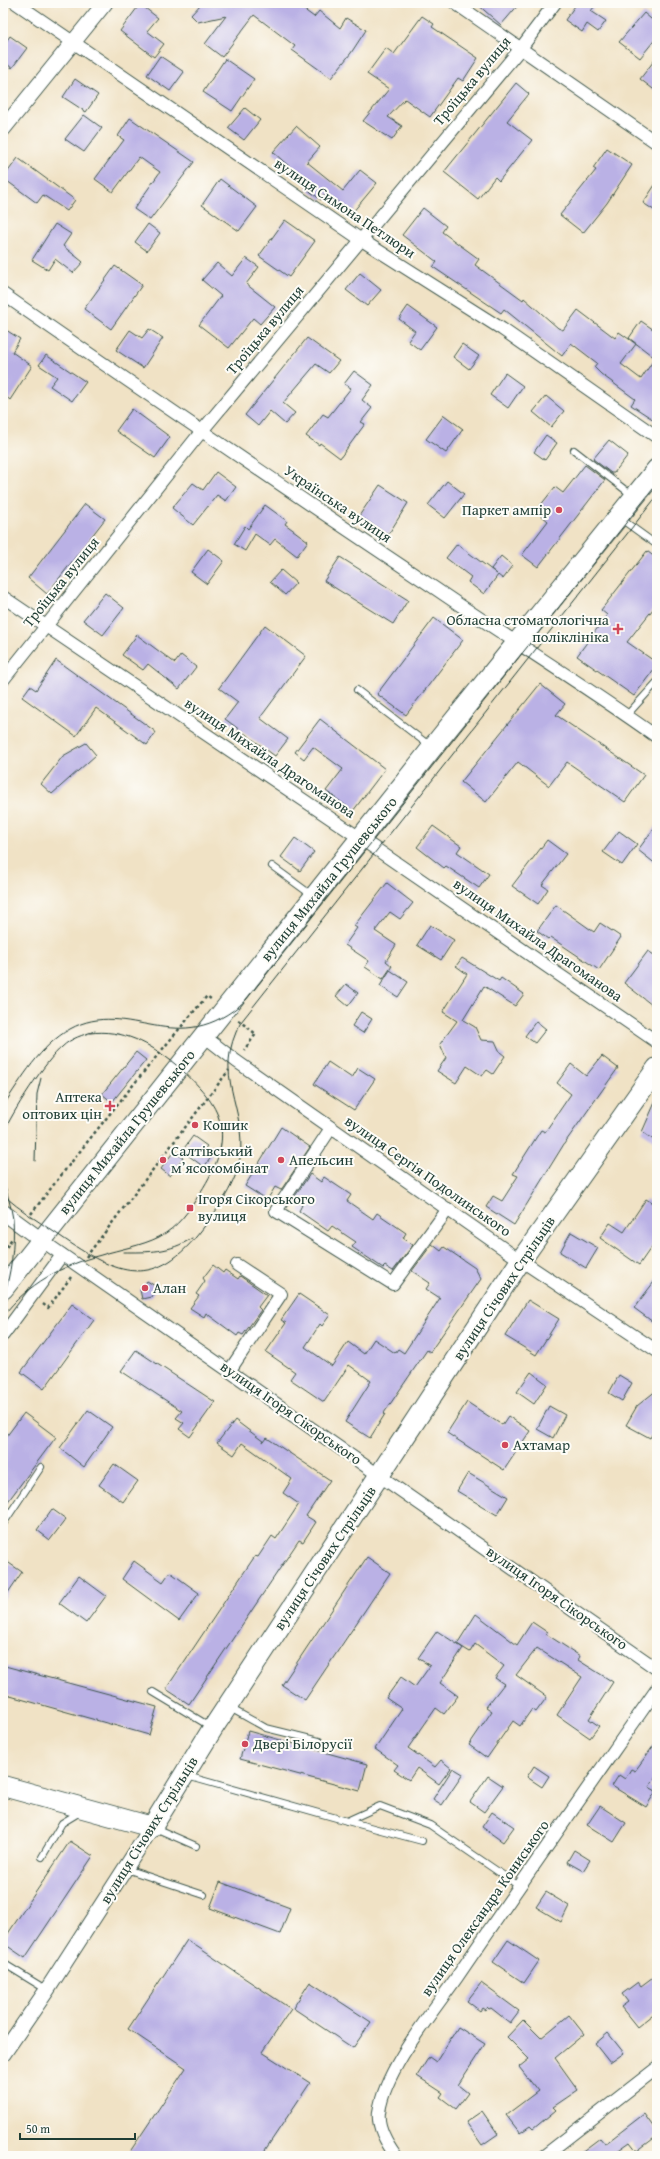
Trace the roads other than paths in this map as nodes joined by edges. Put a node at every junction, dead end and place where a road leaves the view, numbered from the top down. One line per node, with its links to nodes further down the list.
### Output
1 (16, 3): 5 (street, вулиця Симона Петлюри)
2 (105, 3): 5 (street)
3 (456, 3): 6 (street)
4 (555, 3): 6 (street, Троїцька вулиця)
5 (74, 41): 7 (street); 9 (street, вулиця Симона Петлюри)
6 (521, 48): 8 (street); 9 (street, Троїцька вулиця)
7 (3, 129)
8 (657, 143)
9 (360, 239): 11 (street, Троїцька вулиця); 12 (street, вулиця Симона Петлюри)
10 (3, 294): 11 (street, Українська вулиця)
11 (201, 432): 19 (street, Троїцька вулиця); 20 (street, Українська вулиця)
12 (657, 437)
13 (574, 450): 15 (lane)
14 (657, 469): 15 (main road, вулиця Михайла Грушевського)
15 (634, 497): 16 (main road, вулиця Михайла Грушевського)
16 (618, 517): 17 (lane); 20 (main road, вулиця Михайла Грушевського)
17 (657, 545)
18 (3, 597): 19 (street, вулиця Михайла Драгоманова)
19 (48, 626): 21 (street, Троїцька вулиця); 27 (street, вулиця Михайла Драгоманова)
20 (517, 644): 24 (street, Українська вулиця); 26 (main road, вулиця Михайла Грушевського)
21 (3, 680)
22 (657, 682): 24 (lane)
23 (357, 690): 26 (lane)
24 (627, 715): 25 (street, Українська вулиця)
25 (657, 737)
26 (432, 748): 27 (main road, вулиця Михайла Грушевського)
27 (362, 839): 29 (main road, вулиця Михайла Грушевського); 31 (street, вулиця Михайла Драгоманова)
28 (272, 866): 29 (lane)
29 (315, 897): 30 (main road, вулиця Михайла Грушевського)
30 (204, 1036): 33 (street, вулиця Сергія Подолинського); 36 (main road, вулиця Михайла Грушевського)
31 (657, 1042)
32 (657, 1068): 38 (main road, вулиця Січових Стрільців)
33 (331, 1128): 34 (street, вулиця Сергія Подолинського); 34 (street)
34 (448, 1209): 38 (street, вулиця Сергія Подолинського)
35 (3, 1212): 36 (street, вулиця Ігоря Сікорського)
36 (41, 1240): 37 (street, вулиця Ігоря Сікорського); 40 (main road, вулиця Михайла Грушевського)
37 (62, 1255): 41 (street); 43 (street, вулиця Ігоря Сікорського)
38 (522, 1260): 42 (street, вулиця Сергія Подолинського); 45 (main road, вулиця Січових Стрільців)
39 (237, 1265): 43 (street)
40 (3, 1289)
41 (3, 1335)
42 (657, 1350)
43 (230, 1370): 45 (street, вулиця Ігоря Сікорського)
44 (41, 1467): 46 (lane)
45 (380, 1476): 47 (street, вулиця Ігоря Сікорського); 50 (main road, вулиця Січових Стрільців)
46 (3, 1524)
47 (657, 1669)
48 (657, 1689): 62 (street, вулиця Олександра Кониського)
49 (153, 1692): 51 (lane)
50 (227, 1706): 51 (main road, вулиця Січових Стрільців); 52 (lane)
51 (212, 1728): 53 (main road, вулиця Січових Стрільців)
52 (319, 1741)
53 (183, 1775): 56 (lane); 57 (main road, вулиця Січових Стрільців)
54 (3, 1786): 55 (main road)
55 (85, 1809): 57 (main road); 60 (lane)
56 (347, 1821): 58 (lane); 62 (lane)
57 (152, 1827): 59 (lane); 61 (street, вулиця Січових Стрільців)
58 (422, 1841)
59 (196, 1846)
60 (42, 1856)
61 (124, 1868): 63 (lane); 65 (street, вулиця Січових Стрільців)
62 (519, 1886): 68 (street, вулиця Олександра Кониського)
63 (204, 1895)
64 (3, 1962): 65 (lane)
65 (47, 1990): 66 (street, вулиця Січових Стрільців)
66 (3, 2054)
67 (657, 2068): 69 (street)
68 (396, 2156)
69 (544, 2156)

